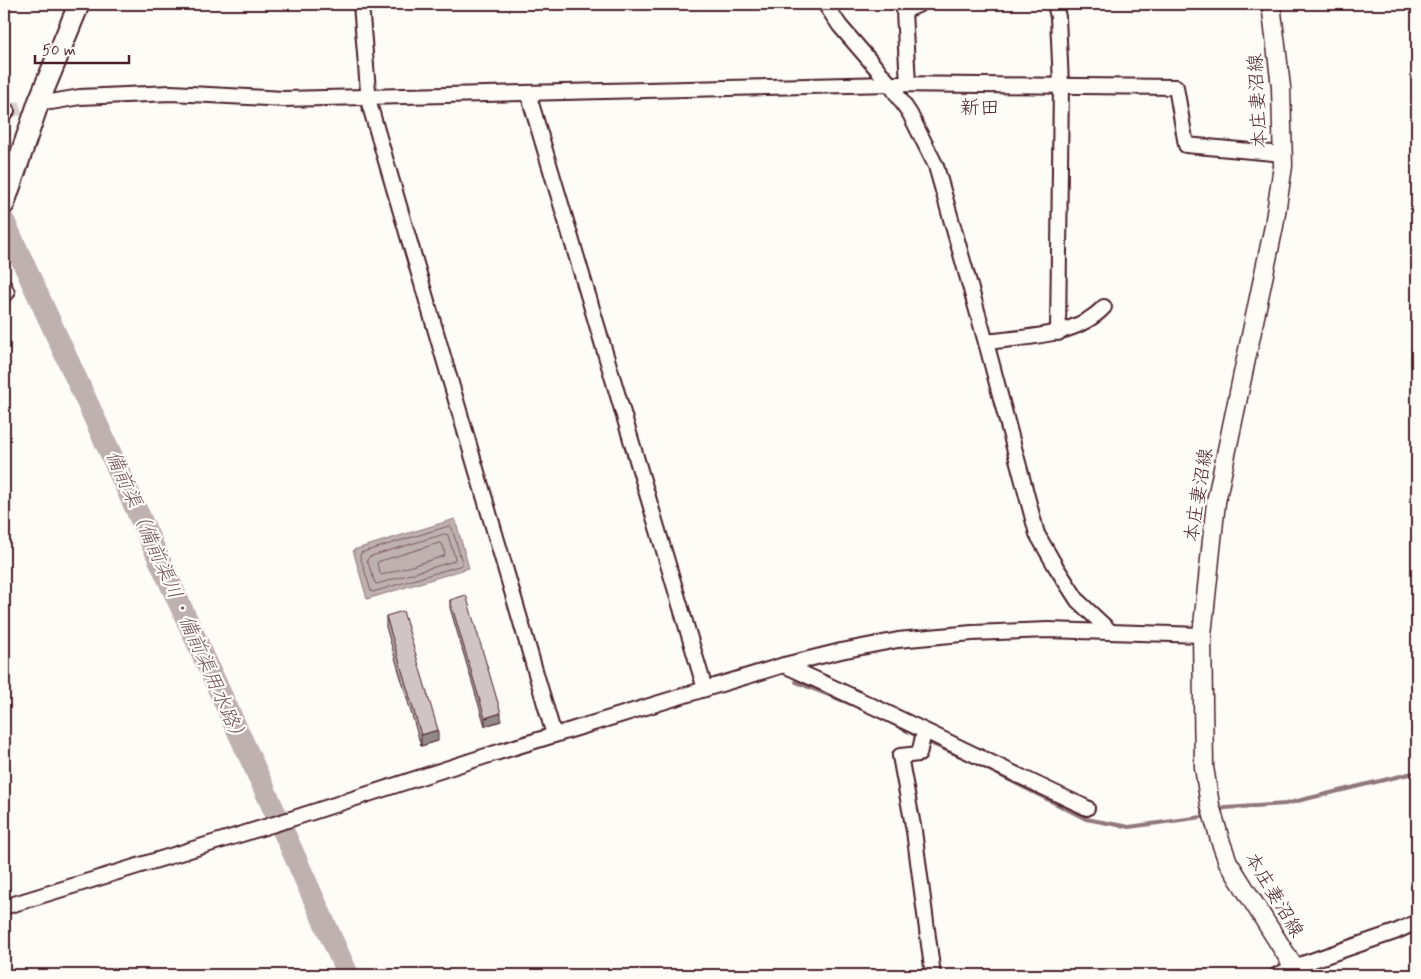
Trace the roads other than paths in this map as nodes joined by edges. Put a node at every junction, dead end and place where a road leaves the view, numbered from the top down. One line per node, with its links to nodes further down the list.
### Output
1 (78, 4): 14 (highway)
2 (361, 4): 11 (street)
3 (825, 4): 7 (street)
4 (920, 4): 8 (street)
5 (1055, 4): 9 (street)
6 (1271, 4): 13 (main road, 本庄妻沼線)
7 (890, 84): 8 (street); 10 (street); 17 (street)
8 (908, 84): 9 (street)
9 (1061, 85): 13 (street); 16 (street)
10 (528, 93): 11 (street); 21 (street)
11 (368, 97): 12 (street); 23 (street)
12 (51, 102)
13 (1282, 154): 19 (main road, 本庄妻沼線)
14 (6, 198)
15 (1104, 306): 16 (street)
16 (1058, 333): 17 (street)
17 (986, 342): 18 (street)
18 (1111, 632): 19 (street); 20 (street)
19 (1202, 635): 27 (main road, 本庄妻沼線)
20 (784, 665): 21 (street); 22 (street)
21 (705, 689): 23 (street)
22 (924, 732): 24 (street); 28 (street)
23 (554, 735): 25 (street)
24 (1087, 808)
25 (4, 907)
26 (1417, 922): 27 (street)
27 (1297, 972): 29 (street)
28 (933, 975)
29 (1277, 975)

